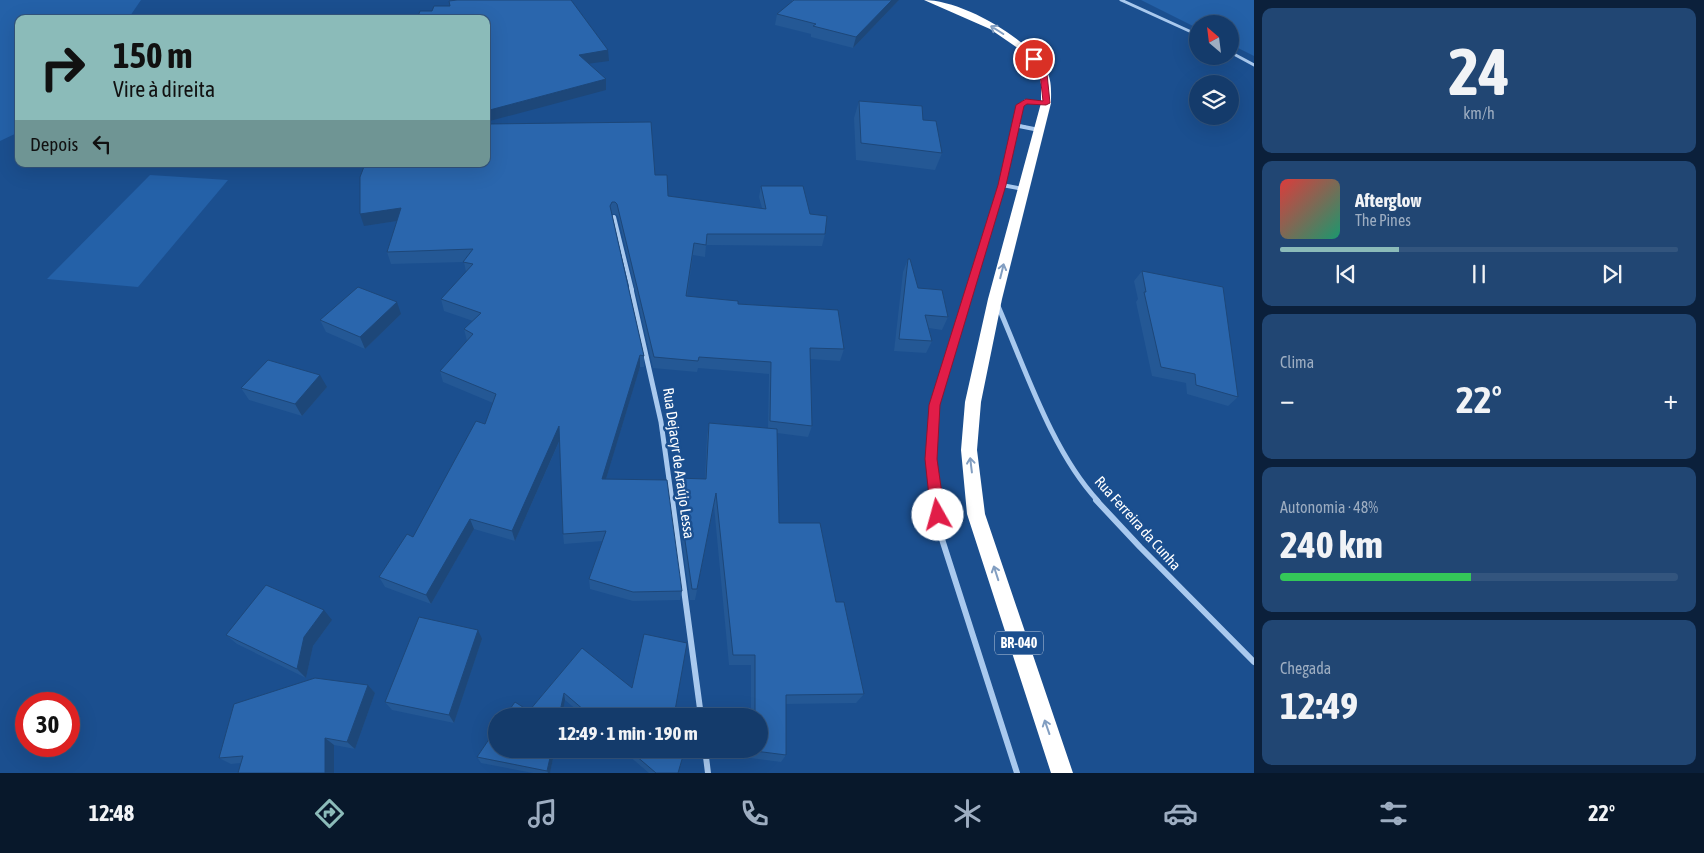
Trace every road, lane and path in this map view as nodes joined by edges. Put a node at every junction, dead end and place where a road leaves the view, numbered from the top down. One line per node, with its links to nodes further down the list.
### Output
1 (928, 0): 6 (highway, BR-040, one-way to 1)
2 (1121, 0): 3 (street)
3 (1189, 31)
4 (1239, 57): 5 (street)
5 (1254, 65)
6 (1046, 103): 7 (street); 8 (highway, BR-040)
7 (1015, 125): 8 (street); 9 (street)
8 (1039, 130): 10 (highway, BR-040)
9 (1002, 185): 10 (street); 17 (street)
10 (1023, 189): 12 (highway, BR-040, one-way to 10)
11 (614, 217): 14 (street, Rua Dejacyr de Araújo Lessa)
12 (995, 299): 13 (street, Rua Ferreira da Cunha); 18 (highway, BR-040, one-way to 12)
13 (1254, 662)
14 (700, 708)
15 (706, 758): 16 (street)
16 (708, 773)
17 (1017, 773)
18 (1062, 773)

